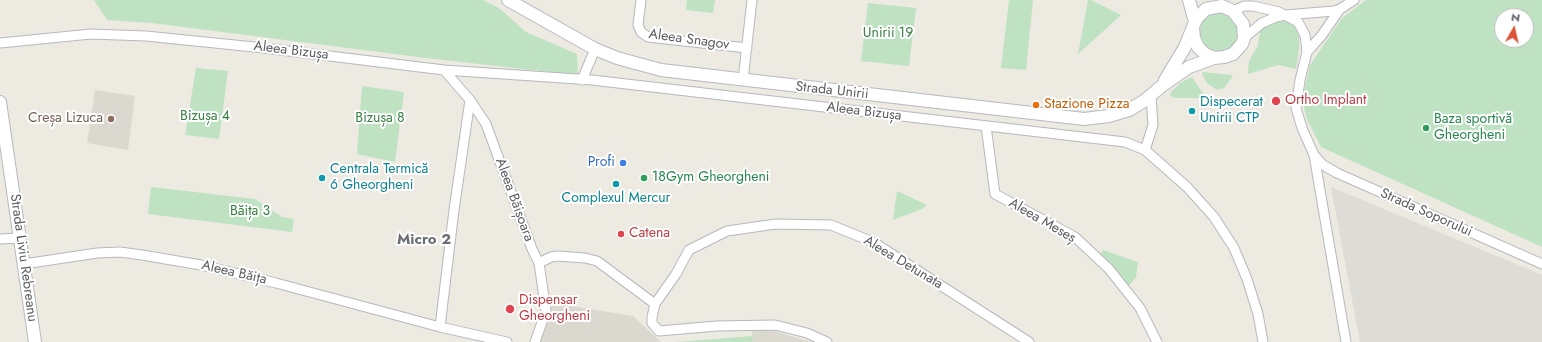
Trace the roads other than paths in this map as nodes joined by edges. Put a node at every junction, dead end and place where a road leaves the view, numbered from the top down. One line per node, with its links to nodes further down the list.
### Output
1 (508, 0): 13 (main road, Strada Unirii)
2 (641, 0): 12 (street, Aleea Snagov)
3 (752, 0): 12 (street, Aleea Snagov)
4 (1189, 0): 9 (main road)
5 (1354, 0): 7 (street)
6 (1226, 5): 8 (street); 9 (main road, Strada Unirii); 10 (main road)
7 (1340, 9): 8 (street); 14 (street)
8 (1285, 15): 10 (street); 14 (street)
9 (1194, 25): 15 (main road); 19 (main road, Strada Unirii)
10 (1244, 38): 15 (main road, Strada Unirii)
11 (0, 43): 16 (street, Aleea Bizușa)
12 (747, 48): 18 (street, Aleea Snagov)
13 (595, 49): 17 (street); 18 (main road, Strada Unirii)
14 (1308, 52): 25 (street)
15 (1214, 58): 19 (main road, Strada Unirii)
16 (444, 70): 17 (street, Aleea Bizușa); 21 (street, Aleea Băișoara)
17 (582, 80): 23 (street, Aleea Bizușa)
18 (743, 80): 20 (main road, Strada Unirii)
19 (1163, 85): 20 (main road, Strada Unirii)
20 (1152, 96): 24 (street)
21 (470, 100): 29 (street, Aleea Băișoara); 32 (street)
22 (0, 102): 26 (main road, Strada Liviu Rebreanu)
23 (986, 126): 24 (street, Aleea Bizușa); 38 (street, Aleea Meseș)
24 (1145, 150): 39 (street)
25 (1314, 155): 30 (street, Strada Soporului); 40 (street)
26 (20, 238): 27 (street); 28 (main road, Strada Liviu Rebreanu)
27 (0, 239)
28 (24, 264): 32 (street, Aleea Băița); 33 (main road, Strada Liviu Rebreanu)
29 (539, 264): 31 (street); 35 (street, Aleea Băișoara)
30 (1542, 264)
31 (655, 304): 36 (street, Aleea Detunata); 37 (street, Aleea Detunata)
32 (440, 327): 34 (street, Aleea Băița)
33 (35, 342)
34 (507, 342)
35 (535, 342)
36 (827, 342)
37 (1029, 342)
38 (1156, 342)
39 (1262, 342)
40 (1346, 342)

